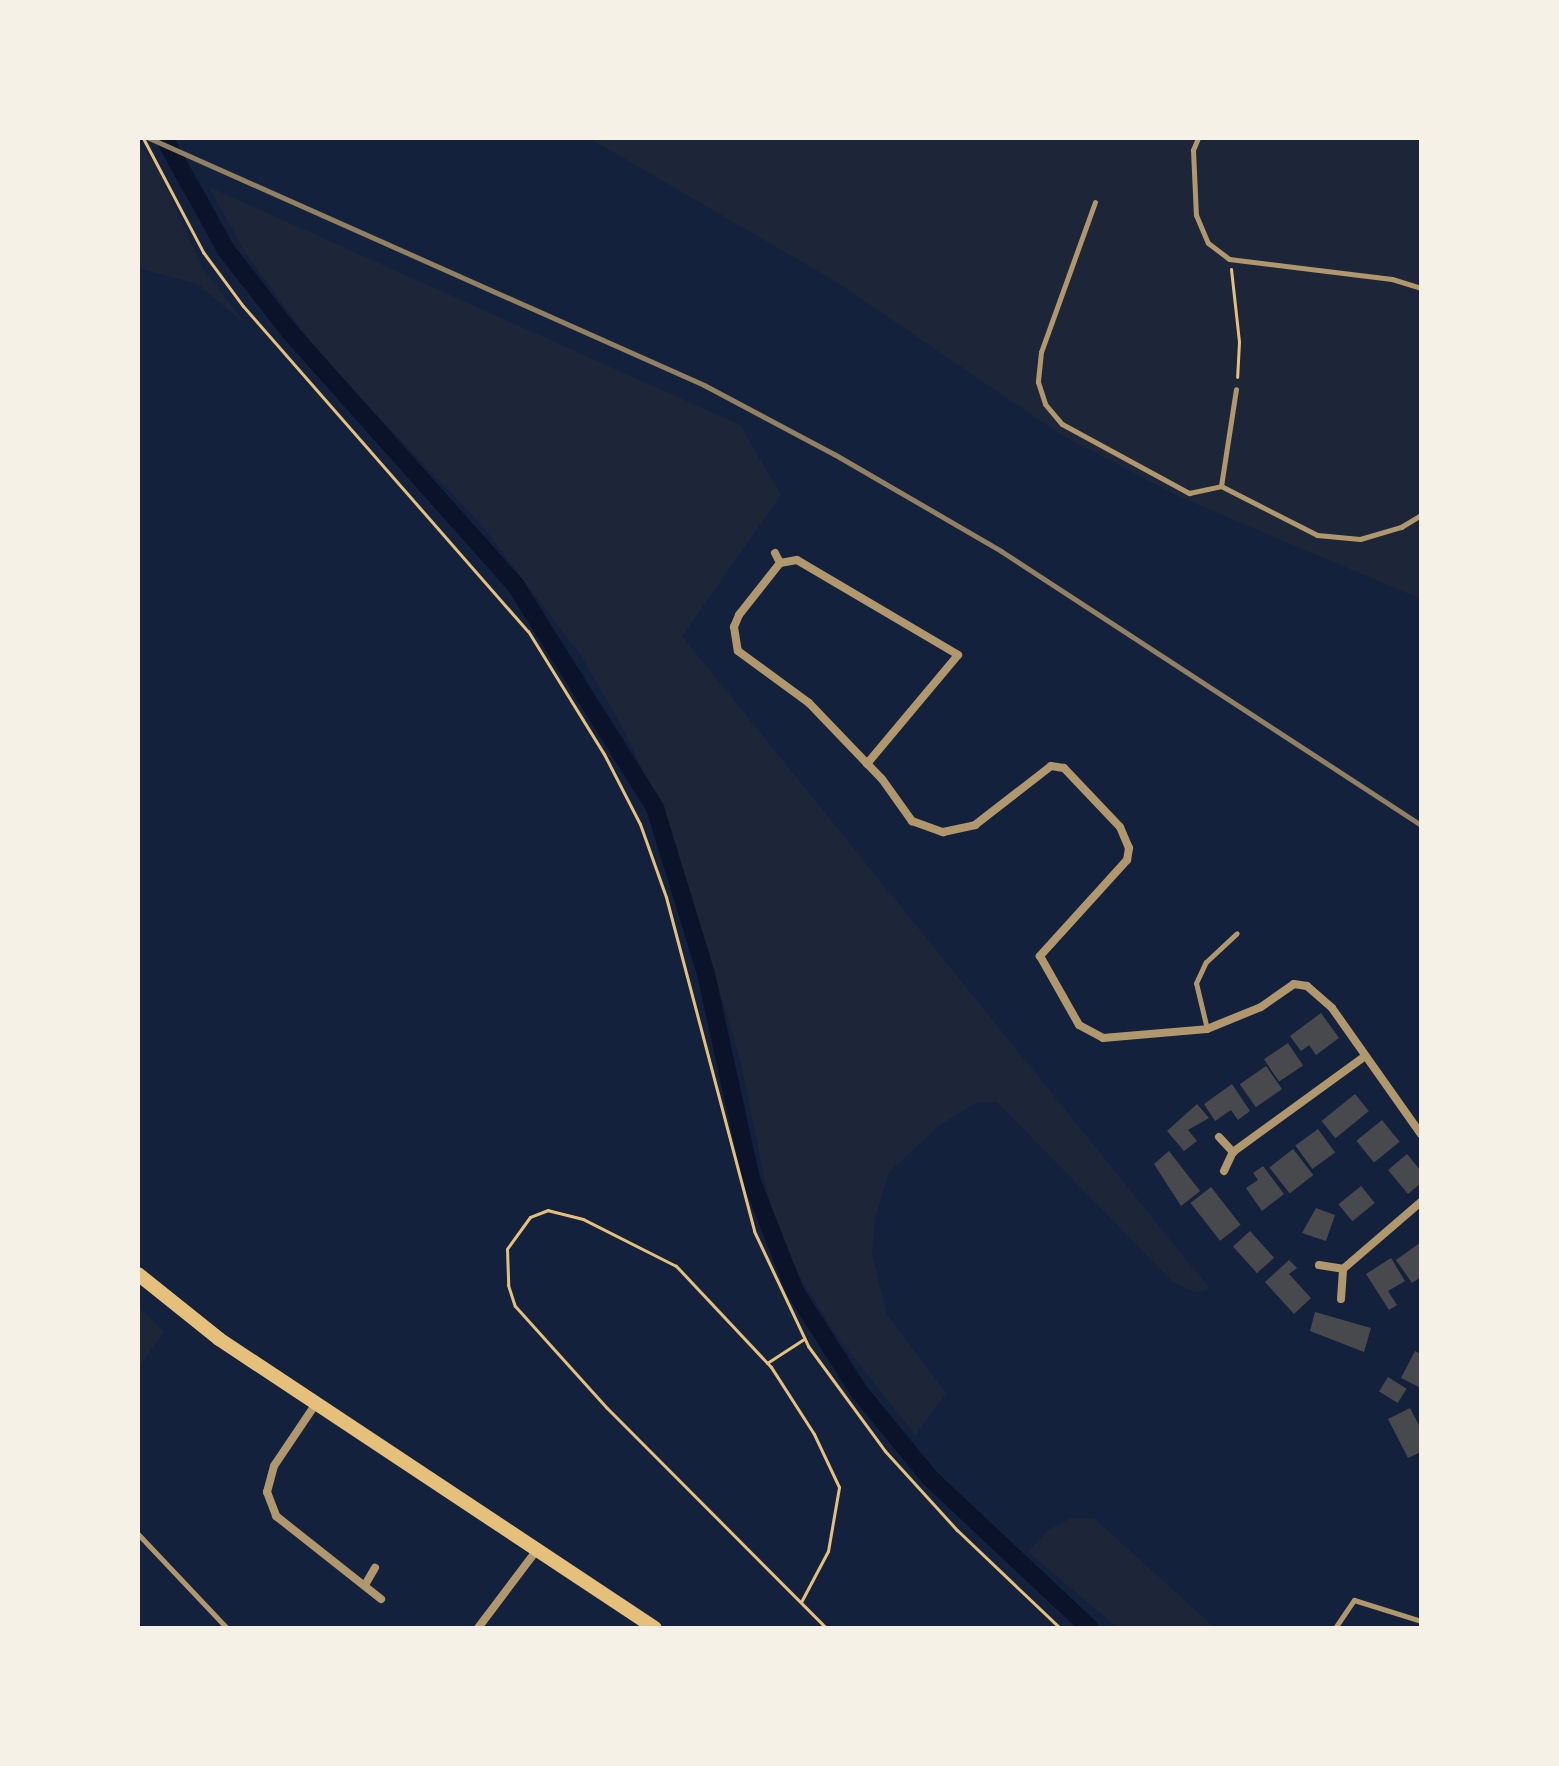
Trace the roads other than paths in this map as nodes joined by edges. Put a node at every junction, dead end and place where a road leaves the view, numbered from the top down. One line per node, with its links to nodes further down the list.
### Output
1 (1198, 138): 3 (lane)
2 (1095, 202): 5 (lane)
3 (1421, 288)
4 (1236, 389): 5 (lane)
5 (1221, 486): 6 (lane)
6 (1421, 515)
7 (775, 553): 8 (street)
8 (780, 563): 9 (street); 9 (street)
9 (867, 764): 11 (street)
10 (1237, 933): 11 (lane)
11 (1207, 1029): 12 (street)
12 (1365, 1056): 13 (street); 15 (street)
13 (1421, 1134)
14 (1219, 1137): 15 (street)
15 (1233, 1152): 16 (street)
16 (1224, 1171)
17 (1421, 1202): 19 (street)
18 (1319, 1265): 19 (street)
19 (1343, 1269): 21 (street)
20 (138, 1274): 22 (main road)
21 (1341, 1299)
22 (315, 1405): 24 (main road); 26 (street)
23 (138, 1534): 29 (lane)
24 (536, 1551): 30 (street); 31 (main road)
25 (375, 1568): 26 (street)
26 (365, 1585): 27 (street)
27 (381, 1599)
28 (1421, 1621): 32 (lane)
29 (227, 1628)
30 (478, 1628)
31 (655, 1628)
32 (1335, 1628)

